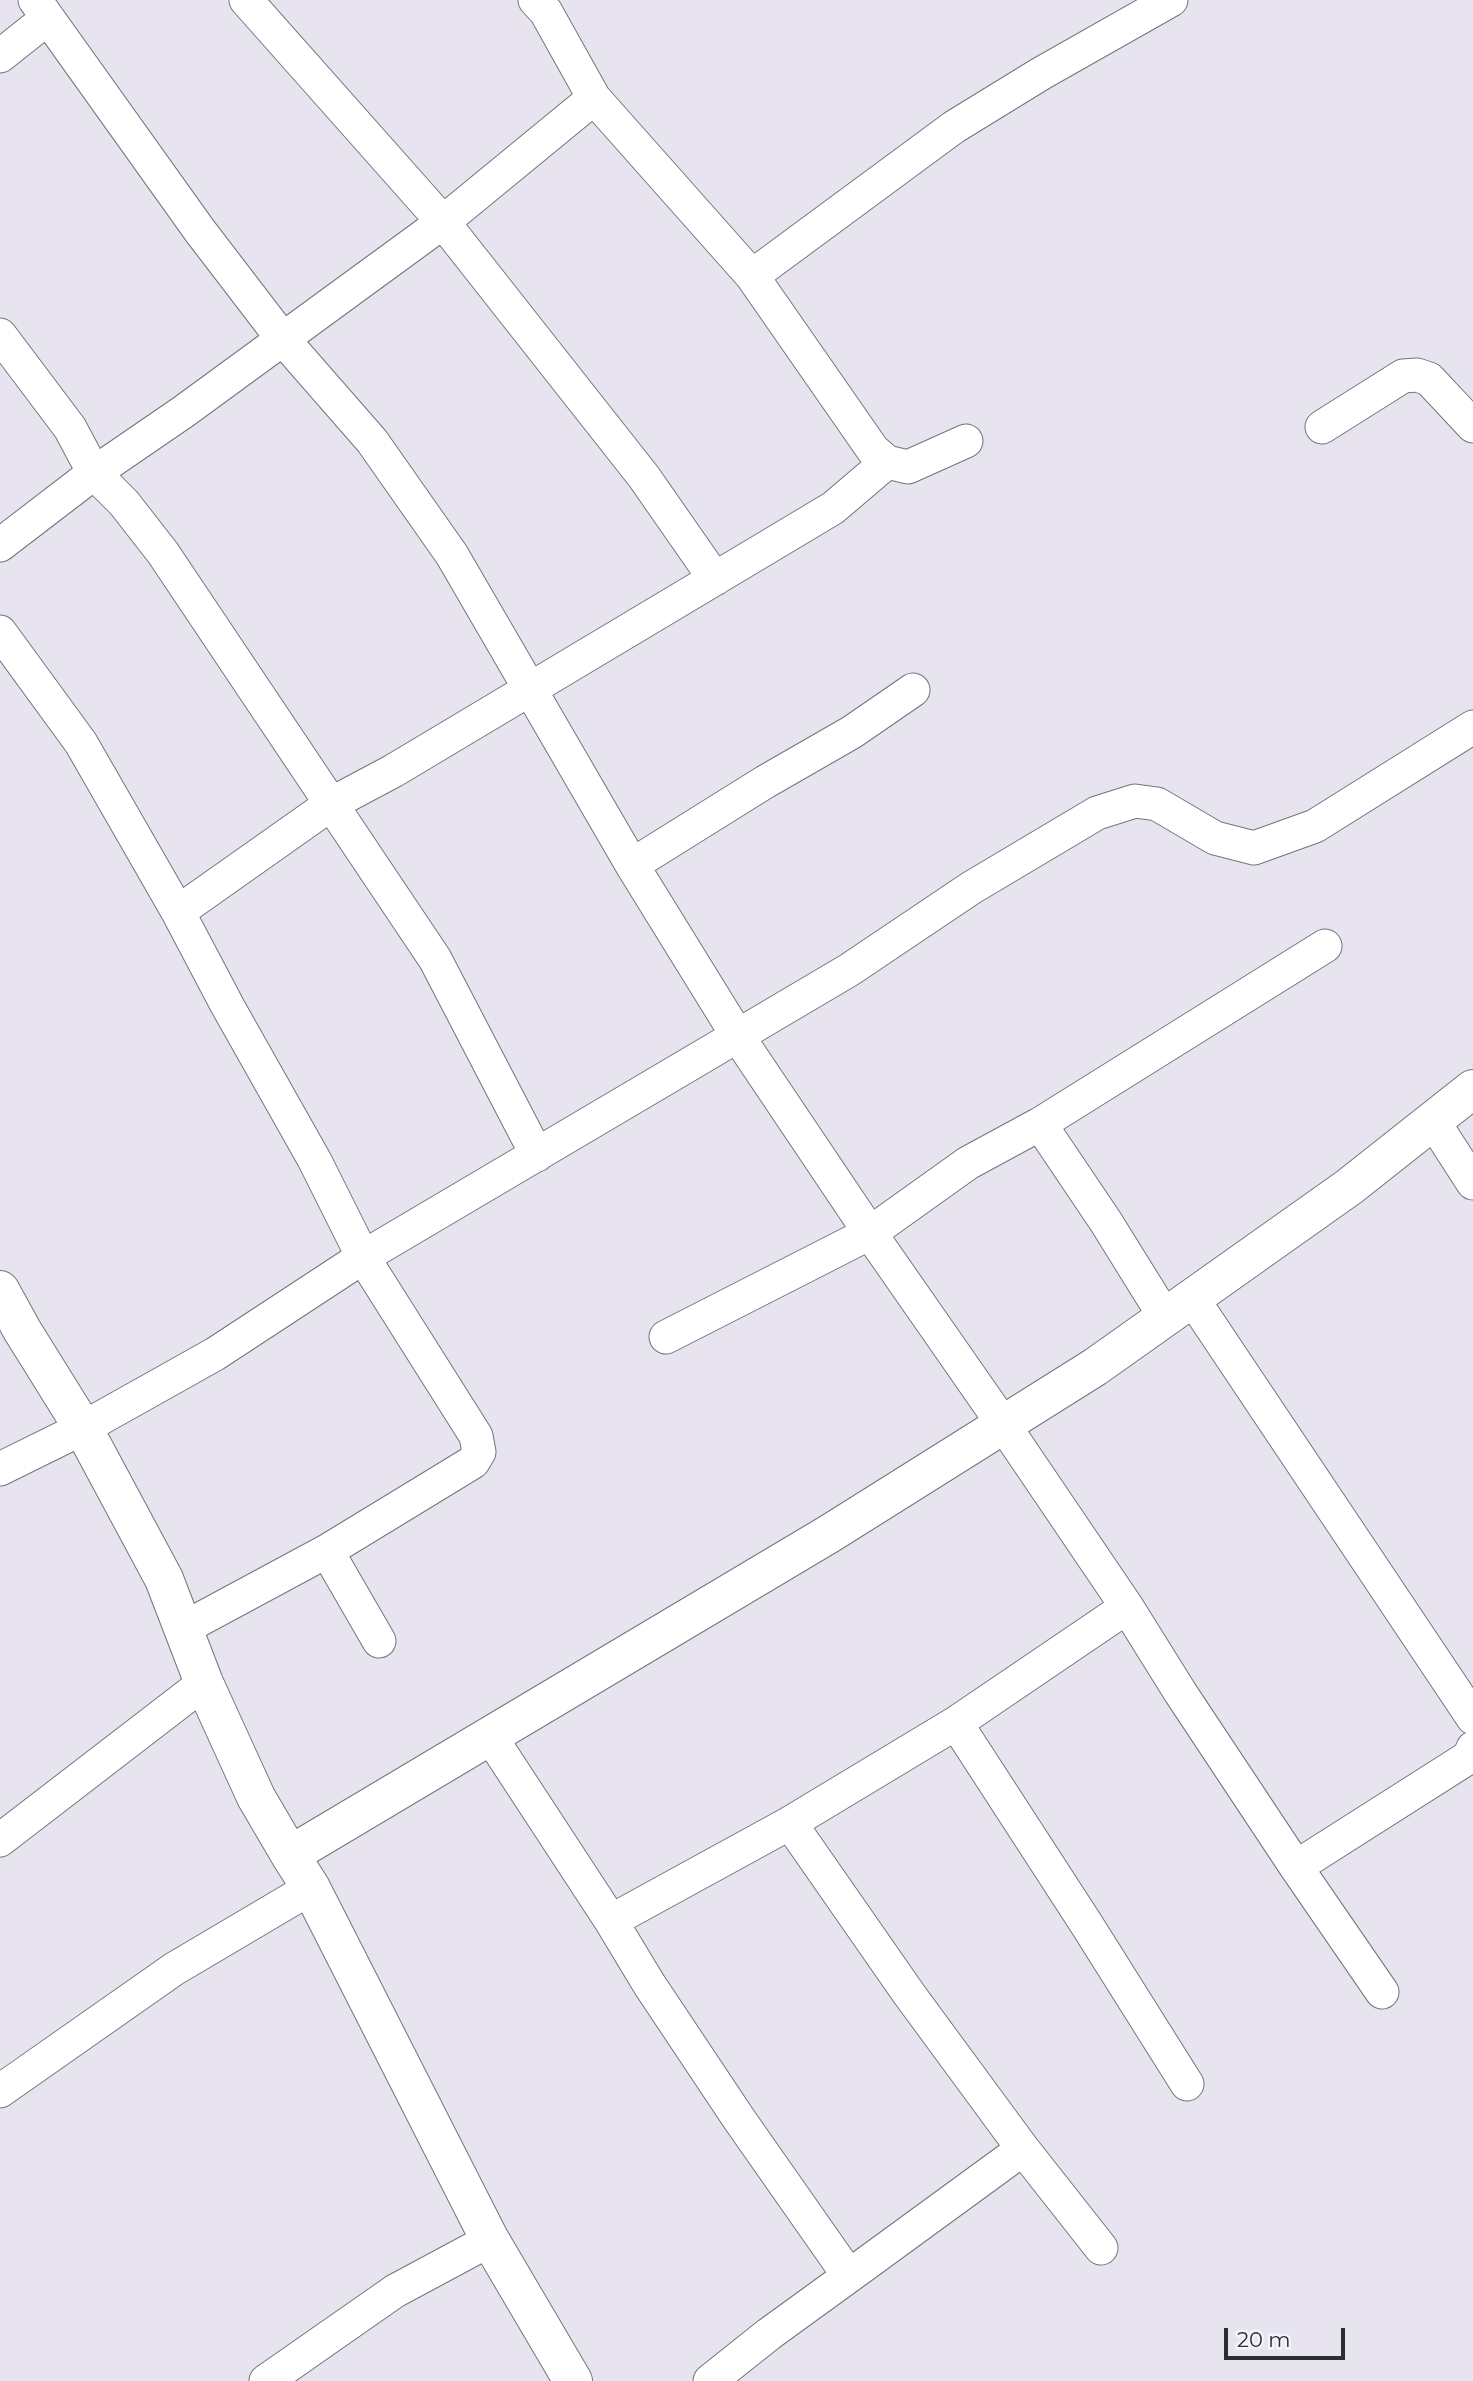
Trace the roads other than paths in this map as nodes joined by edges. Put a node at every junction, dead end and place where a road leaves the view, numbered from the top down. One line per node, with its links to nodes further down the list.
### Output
1 (246, 0): 7 (street)
2 (535, 0): 6 (street)
3 (1171, 0): 8 (street)
4 (42, 9): 5 (street); 10 (street)
5 (0, 56)
6 (594, 98): 7 (street); 8 (street)
7 (443, 222): 10 (street); 17 (street)
8 (752, 276): 14 (street)
9 (0, 335): 15 (street)
10 (282, 338): 15 (street); 19 (street)
11 (1473, 426): 12 (street)
12 (1322, 427)
13 (966, 441): 14 (street)
14 (887, 461): 17 (street)
15 (94, 473): 16 (street); 22 (street)
16 (0, 545)
17 (715, 579): 19 (street)
18 (0, 632): 24 (street)
19 (528, 690): 22 (street); 23 (street)
20 (913, 690): 23 (street)
21 (1473, 727): 26 (street)
22 (331, 804): 24 (street); 30 (street)
23 (632, 864): 26 (street)
24 (178, 912): 33 (street)
25 (1325, 946): 29 (street)
26 (737, 1035): 30 (street); 32 (street)
27 (1473, 1089): 28 (street)
28 (1433, 1121): 31 (street); 35 (street)
29 (1040, 1124): 32 (street); 35 (street)
30 (537, 1155): 33 (street)
31 (1473, 1183)
32 (870, 1233): 36 (street); 37 (street)
33 (363, 1257): 38 (street); 40 (street)
34 (0, 1290): 38 (street)
35 (1178, 1308): 37 (street); 45 (street)
36 (666, 1337)
37 (1003, 1424): 41 (street); 47 (street)
38 (83, 1427): 39 (street); 42 (street)
39 (0, 1469)
40 (327, 1551): 42 (street); 43 (street)
41 (1127, 1607): 46 (street); 52 (street)
42 (184, 1628): 44 (street)
43 (379, 1641)
44 (204, 1683): 50 (street); 51 (street)
45 (1473, 1718)
46 (956, 1723): 49 (street); 56 (street)
47 (490, 1736): 51 (street); 54 (street)
48 (1473, 1748): 52 (street)
49 (790, 1823): 54 (street); 58 (street)
50 (0, 1840)
51 (290, 1855): 53 (street)
52 (1296, 1867): 55 (street)
53 (311, 1888): 57 (street); 59 (street)
54 (611, 1921): 61 (street)
55 (1382, 1993)
56 (1186, 2084)
57 (0, 2091)
58 (1023, 2149): 60 (street); 61 (street)
59 (490, 2240): 62 (street); 63 (street)
60 (1101, 2248)
61 (849, 2276): 64 (street)
62 (266, 2381)
63 (573, 2381)
64 (710, 2381)

